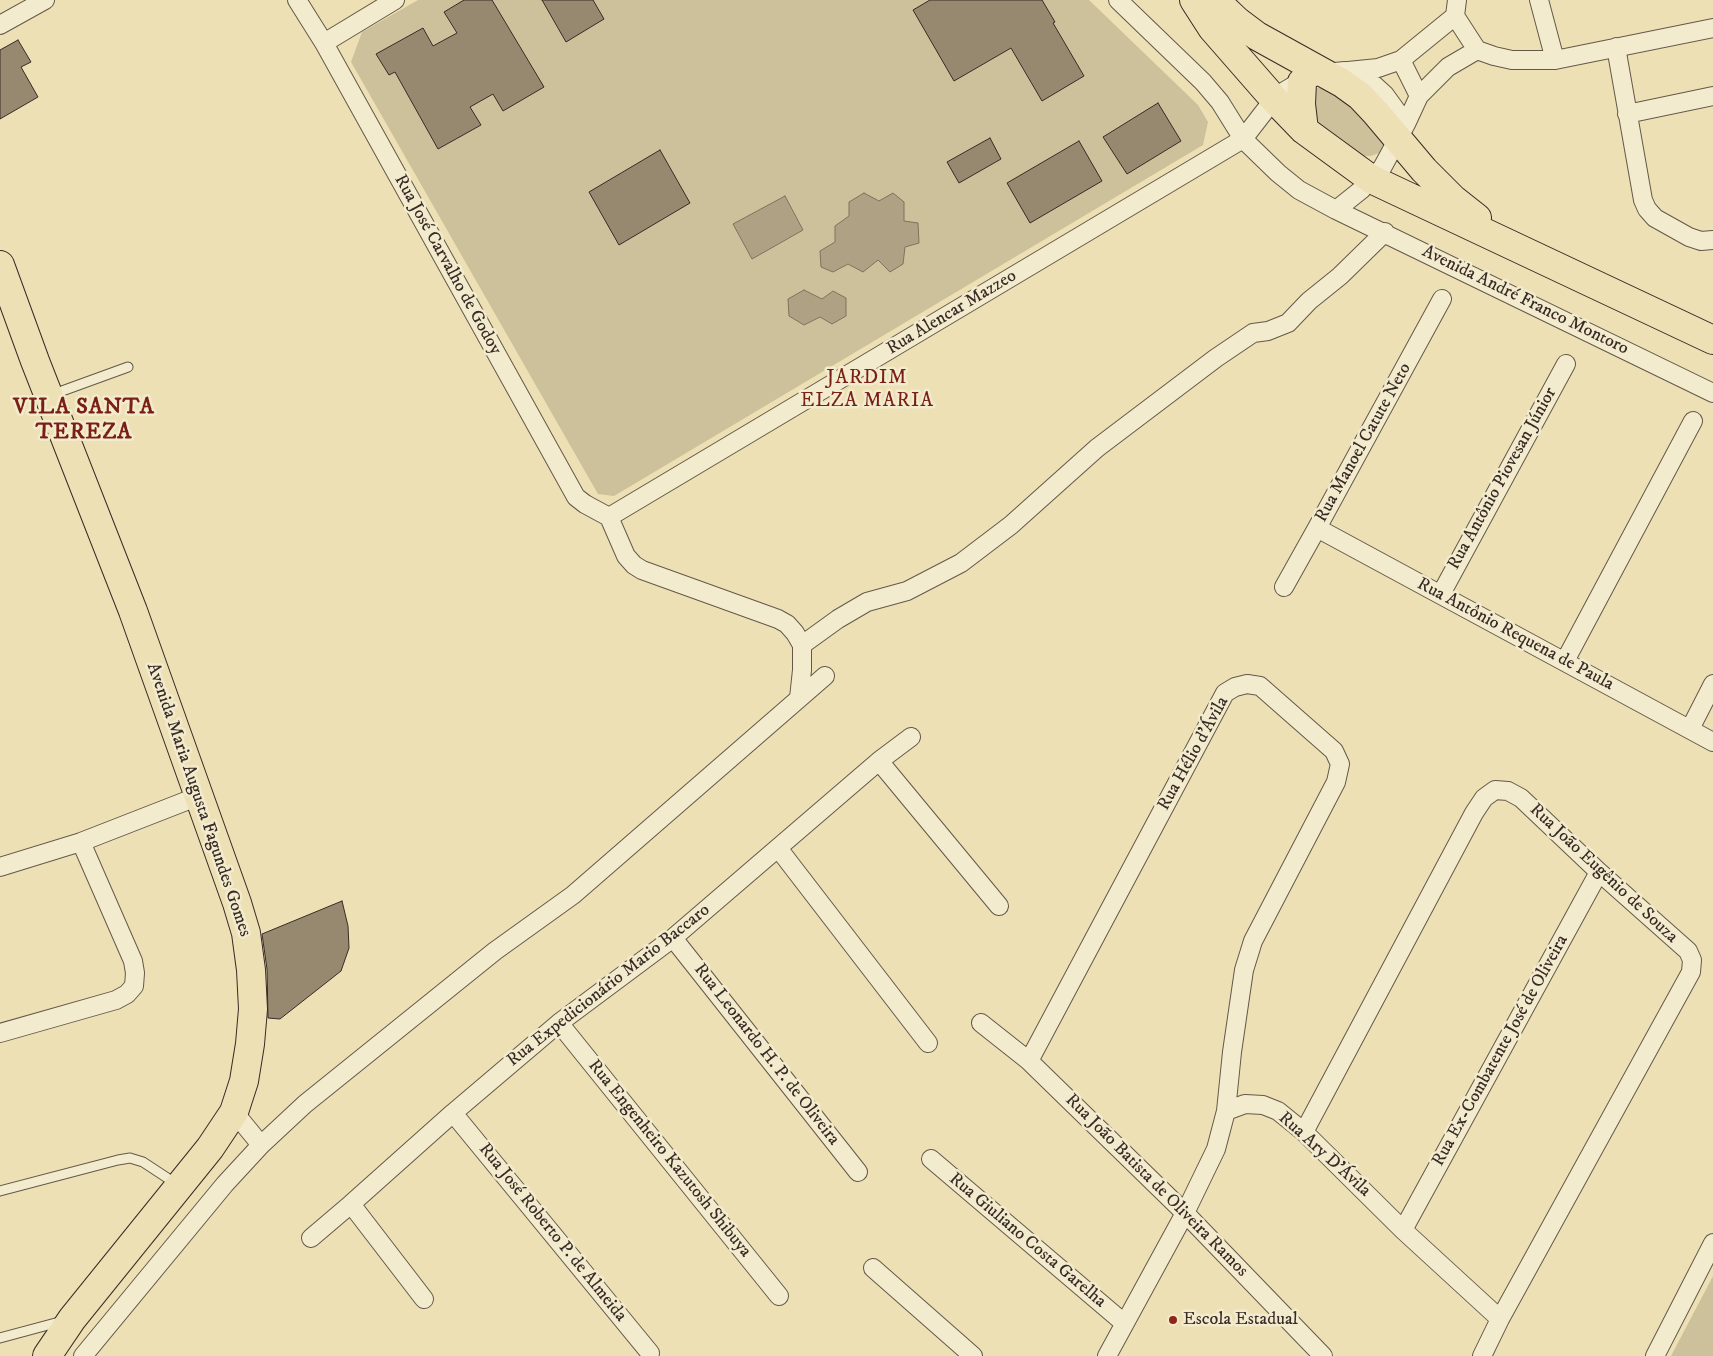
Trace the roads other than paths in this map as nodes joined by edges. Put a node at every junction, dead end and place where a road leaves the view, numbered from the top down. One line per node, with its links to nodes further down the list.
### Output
1 (45, 0): 9 (street)
2 (297, 0): 11 (street, Rua José Carvalho de Godoy)
3 (394, 0): 11 (street)
4 (1118, 0): 23 (street, Avenida André Franco Montoro)
5 (1194, 0): 19 (main road)
6 (1215, 0): 16 (main road)
7 (1539, 0): 15 (street)
8 (1456, 8): 13 (street); 14 (street)
9 (0, 25)
10 (1713, 28): 12 (street)
11 (324, 43): 37 (street, Rua José Carvalho de Godoy)
12 (1616, 48): 15 (street); 20 (street)
13 (1476, 50): 15 (street); 17 (street)
14 (1401, 60): 16 (street); 17 (street)
15 (1554, 60)
16 (1323, 76): 19 (street); 21 (main road); 22 (main road)
17 (1419, 96): 22 (street)
18 (1713, 96): 20 (street)
19 (1274, 100): 21 (main road); 23 (street)
20 (1627, 114): 27 (street)
21 (1304, 130): 24 (main road)
22 (1402, 132): 24 (street); 28 (main road)
23 (1243, 139): 25 (street, Avenida André Franco Montoro); 37 (street, Rua Alencar Mazzeo)
24 (1371, 179): 25 (street); 28 (main road)
25 (1336, 210): 26 (street, Avenida André Franco Montoro)
26 (1385, 232): 34 (street, Avenida André Franco Montoro); 41 (street)
27 (1713, 240)
28 (1516, 246): 31 (main road)
29 (0, 265): 35 (main road, Avenida Maria Augusta Fagundes Gomes)
30 (1442, 299): 38 (street, Rua Manoel Catute Neto)
31 (1713, 340)
32 (1566, 364): 40 (street, Rua Antônio Piovesan Júnior)
33 (128, 367): 35 (lane)
34 (1713, 393)
35 (49, 396): 50 (main road, Avenida Maria Augusta Fagundes Gomes)
36 (1694, 422): 42 (street)
37 (609, 517): 41 (street)
38 (1317, 528): 39 (street, Rua Manoel Catute Neto); 40 (street, Rua Antônio Requena de Paula)
39 (1284, 587)
40 (1441, 594): 42 (street, Rua Antônio Requena de Paula)
41 (802, 645): 45 (street)
42 (1565, 661): 46 (street, Rua Antônio Requena de Paula)
43 (825, 676): 45 (street)
44 (1713, 684): 46 (street)
45 (799, 698): 66 (street)
46 (1690, 728): 48 (street, Rua Antônio Requena de Paula)
47 (911, 737): 49 (street, Rua Expedicionário Mario Baccaro)
48 (1713, 742)
49 (879, 760): 52 (street, Rua Expedicionário Mario Baccaro); 55 (street)
50 (199, 796): 51 (street); 63 (main road, Avenida Maria Augusta Fagundes Gomes)
51 (81, 842): 53 (street); 59 (street)
52 (778, 848): 56 (street, Rua Expedicionário Mario Baccaro); 60 (street)
53 (0, 867)
54 (1599, 872): 65 (street, Rua João Eugênio de Souza); 73 (street, Rua Ex-Combatente José de Oliveira); 80 (street, Rua João Eugênio de Souza)
55 (999, 906)
56 (673, 938): 57 (street, Rua Expedicionário Mario Baccaro); 68 (street, Rua Leonardo H. P. de Oliveira)
57 (559, 1023): 64 (street, Rua Expedicionário Mario Baccaro); 77 (street, Rua Engenheiro Kazutosh Shibuya)
58 (981, 1023): 61 (street, Rua João Batista de Oliveira Ramos)
59 (0, 1033)
60 (928, 1043)
61 (1029, 1060): 62 (street, Rua Hélio d'Ávila); 72 (street, Rua João Batista de Oliveira Ramos)
62 (1226, 1111): 65 (street, Rua Ary D'Ávila); 72 (street)
63 (234, 1112): 66 (street); 69 (main road, Avenida Maria Augusta Fagundes Gomes)
64 (453, 1113): 71 (street, Rua Expedicionário Mario Baccaro); 84 (street, Rua José Roberto P. de Almeida)
65 (1304, 1132): 73 (street, Rua Ary D'Ávila)
66 (261, 1145): 86 (street)
67 (931, 1158): 81 (street, Rua Giuliano Costa Garelha)
68 (858, 1172)
69 (179, 1186): 70 (lane); 79 (main road, Avenida Maria Augusta Fagundes Gomes)
70 (0, 1191)
71 (351, 1204): 74 (street, Rua Expedicionário Mario Baccaro); 78 (street)
72 (1185, 1213): 81 (street); 88 (street, Rua João Batista de Oliveira Ramos)
73 (1403, 1230): 80 (street, Rua Ary D'Ávila)
74 (311, 1238)
75 (1713, 1243): 90 (street)
76 (873, 1268): 83 (street)
77 (779, 1296)
78 (424, 1299)
79 (72, 1319): 82 (lane); 85 (main road, Avenida Maria Augusta Fagundes Gomes)
80 (1500, 1319): 89 (street, Rua João Eugênio de Souza)
81 (1124, 1323): 87 (street)
82 (0, 1338)
83 (964, 1353)
84 (650, 1354)
85 (47, 1356)
86 (83, 1356)
87 (1107, 1356)
88 (1323, 1356)
89 (1482, 1356)
90 (1654, 1356)

